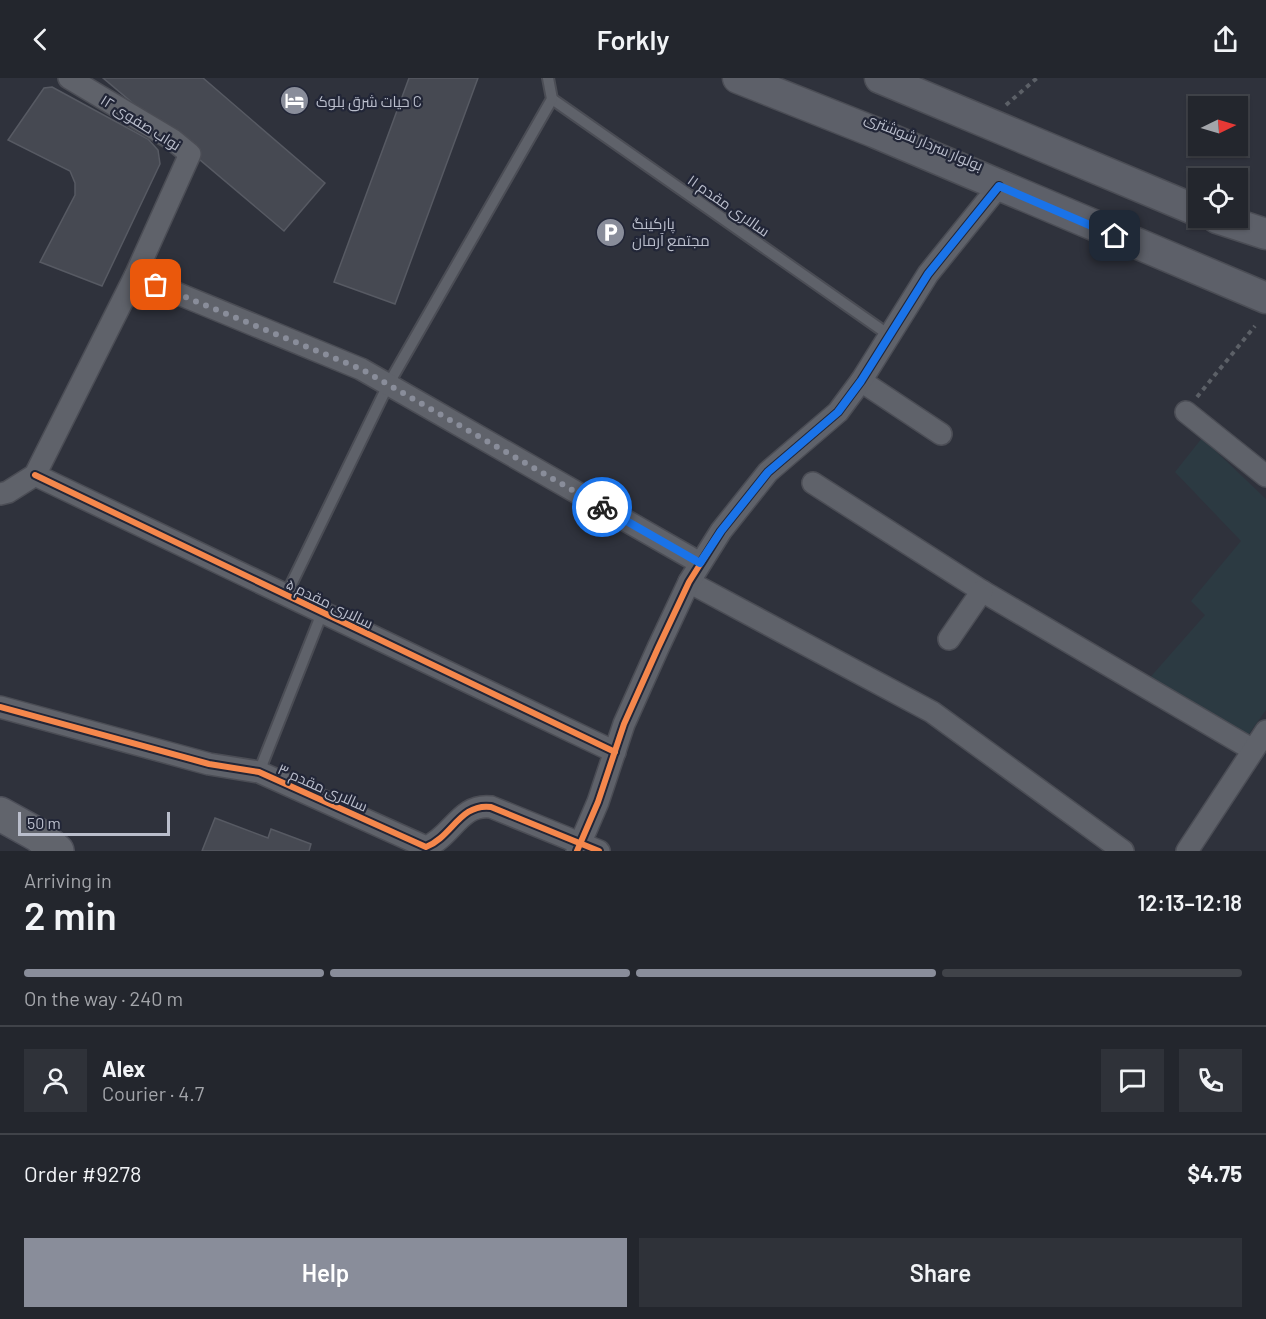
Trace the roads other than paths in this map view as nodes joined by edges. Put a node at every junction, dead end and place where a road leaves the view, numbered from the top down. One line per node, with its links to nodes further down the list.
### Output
1 (69, 78): 10 (street, نواب صفوی ۱۲)
2 (548, 78): 5 (lane)
3 (738, 78): 6 (street, بولوار سردار شوشتری)
4 (880, 78): 7 (street)
5 (552, 99): 12 (lane, سالاری مقدم ۱۱); 14 (lane)
6 (999, 186): 11 (street, بولوار سردار شوشتری); 12 (street)
7 (1188, 207)
8 (1248, 228): 9 (street)
9 (1266, 234)
10 (135, 276): 14 (street); 17 (street)
11 (1266, 298)
12 (889, 335): 13 (street)
13 (861, 381): 16 (street); 21 (street)
14 (388, 385): 21 (street); 24 (lane)
15 (1186, 412): 18 (street)
16 (942, 434)
17 (35, 475): 20 (street); 24 (street, سالاری مقدم ۵)
18 (1266, 476)
19 (813, 483): 23 (street)
20 (0, 494)
21 (700, 563): 22 (street)
22 (689, 582): 30 (street); 35 (street)
23 (982, 591): 26 (street); 29 (street)
24 (286, 595): 25 (street, سالاری مقدم ۵)
25 (322, 613): 30 (street, سالاری مقدم ۵); 31 (lane)
26 (949, 639)
27 (0, 707): 31 (street, سالاری مقدم ۳)
28 (1266, 731): 29 (street)
29 (1253, 750): 36 (street)
30 (615, 752): 33 (street)
31 (259, 772): 33 (street, سالاری مقدم ۳)
32 (0, 814): 34 (main road)
33 (586, 848)
34 (57, 851)
35 (1123, 851)
36 (1187, 851)

